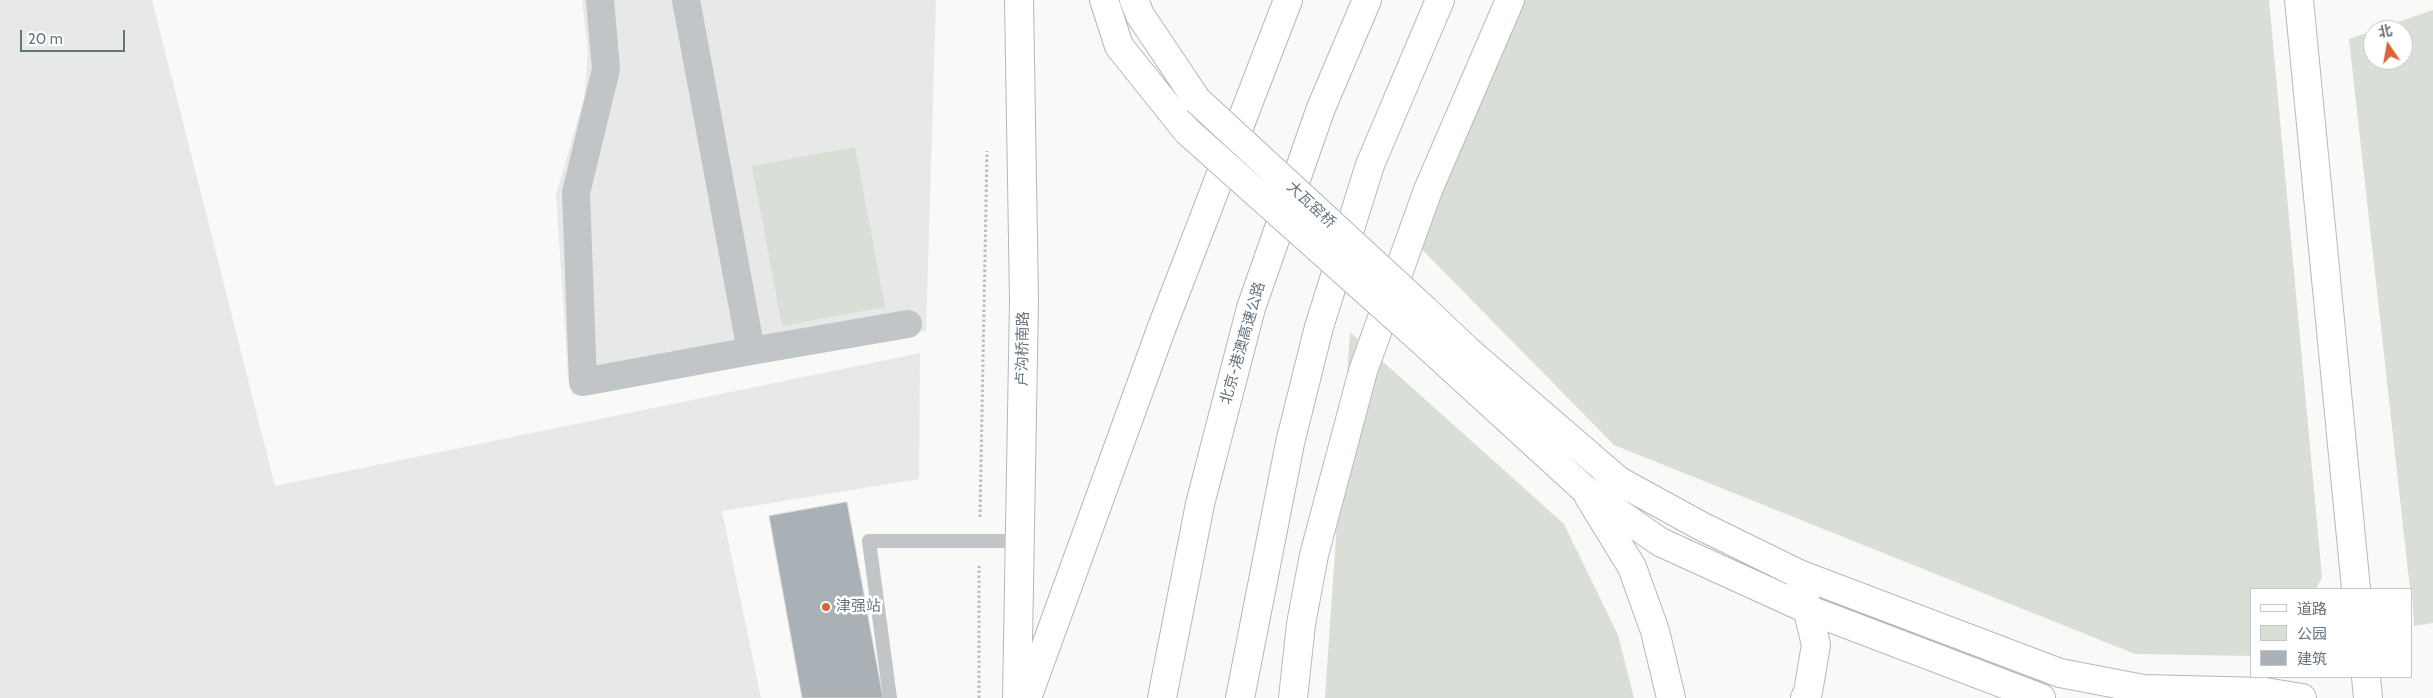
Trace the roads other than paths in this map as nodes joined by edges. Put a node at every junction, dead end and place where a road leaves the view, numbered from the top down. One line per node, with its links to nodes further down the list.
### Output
1 (600, 0): 13 (street)
2 (686, 0): 13 (street)
3 (1019, 0): 15 (main road, 卢沟桥南路)
4 (1104, 0): 11 (main road, 大瓦窑桥, bridge)
5 (1134, 0): 11 (main road, 大瓦窑桥, bridge)
6 (1288, 0): 22 (main road)
7 (1367, 0): 23 (main road, 北京-港澳高速公路)
8 (1440, 0): 24 (main road)
9 (1510, 0): 25 (main road)
10 (2299, 0): 17 (main road)
11 (1417, 320): 14 (main road); 16 (main road)
12 (908, 324): 13 (street)
13 (751, 351)
14 (1583, 488): 18 (main road); 26 (main road)
15 (1020, 541): 20 (lane); 21 (main road, 卢沟桥南路)
16 (1800, 574): 18 (main road); 29 (main road)
17 (2356, 588)
18 (1807, 609): 27 (main road); 28 (main road)
19 (2366, 678): 30 (main road)
20 (890, 698)
21 (1017, 698)
22 (1027, 698)
23 (1162, 698)
24 (1240, 698)
25 (1293, 698)
26 (1671, 698)
27 (1805, 698)
28 (2041, 698)
29 (2302, 698)
30 (2368, 698)

